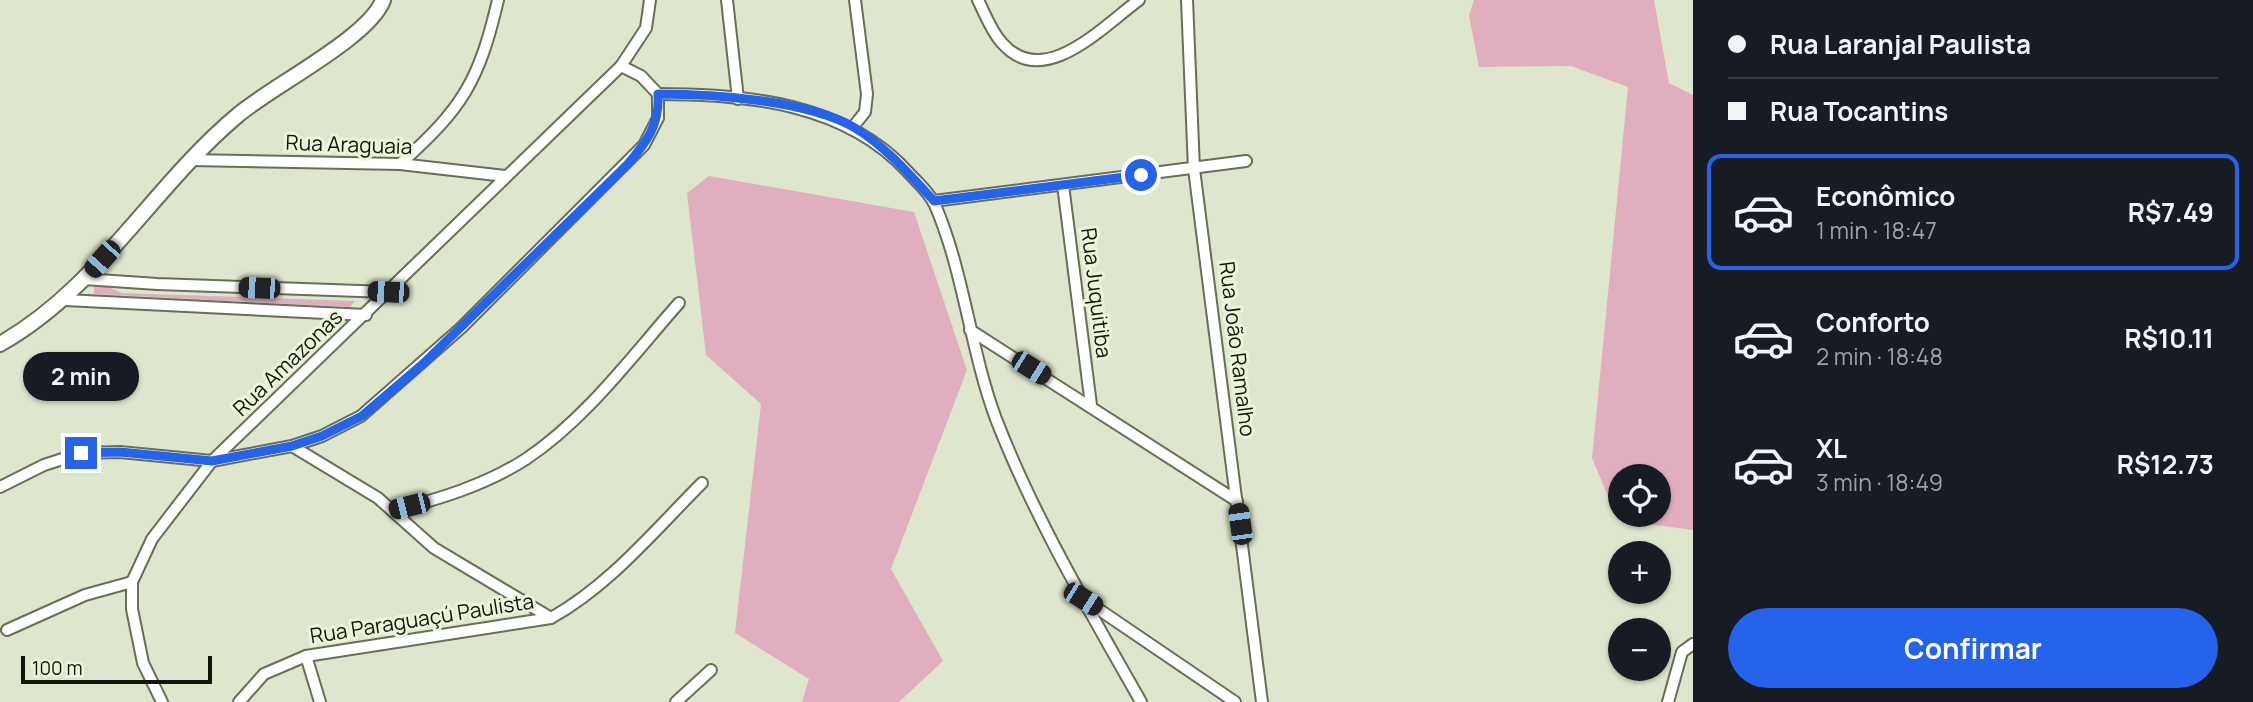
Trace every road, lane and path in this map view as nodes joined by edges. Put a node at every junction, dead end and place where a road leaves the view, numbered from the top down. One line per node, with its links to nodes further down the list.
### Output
1 (383, 0): 13 (street)
2 (498, 0): 15 (street)
3 (650, 0): 9 (street, Rua Amazonas)
4 (727, 0): 11 (street)
5 (855, 0): 12 (street)
6 (978, 0): 7 (street)
7 (1139, 0)
8 (1187, 0): 16 (street, Rua João Ramalho)
9 (621, 66): 10 (street); 17 (street, Rua Amazonas)
10 (658, 94): 11 (street); 28 (street)
11 (738, 99): 12 (street)
12 (853, 127): 19 (street)
13 (190, 160): 15 (street, Rua Araguaia); 20 (street)
14 (1245, 161): 16 (street)
15 (400, 164): 17 (street, Rua Araguaia)
16 (1194, 169): 18 (street); 32 (street, Rua João Ramalho)
17 (505, 176): 21 (street, Rua Amazonas)
18 (1063, 186): 19 (street); 27 (street, Rua Juquitiba)
19 (934, 201): 25 (street)
20 (84, 279): 21 (street); 22 (street)
21 (388, 292): 24 (street, Rua Amazonas)
22 (65, 300): 24 (street); 26 (street)
23 (679, 303): 33 (street)
24 (366, 315): 29 (street, Rua Amazonas)
25 (970, 330): 27 (street); 35 (street)
26 (0, 344)
27 (1091, 405): 32 (street)
28 (292, 446): 29 (street); 33 (street)
29 (212, 461): 31 (street); 34 (street, Rua Amazonas)
30 (702, 483): 36 (street, Rua Paraguaçú Paulista)
31 (0, 487)
32 (1237, 502): 47 (street, Rua João Ramalho)
33 (393, 511): 36 (street)
34 (132, 582): 37 (street); 41 (street, Rua Amazonas)
35 (1083, 599): 45 (street); 46 (street)
36 (551, 618): 39 (street, Rua Paraguaçú Paulista)
37 (7, 630)
38 (1693, 644): 48 (street)
39 (306, 656): 42 (street, Rua Paraguaçú Paulista); 43 (street)
40 (711, 670): 44 (street)
41 (162, 702)
42 (239, 702)
43 (320, 702)
44 (676, 702)
45 (1141, 702)
46 (1235, 702)
47 (1262, 702)
48 (1668, 702)

